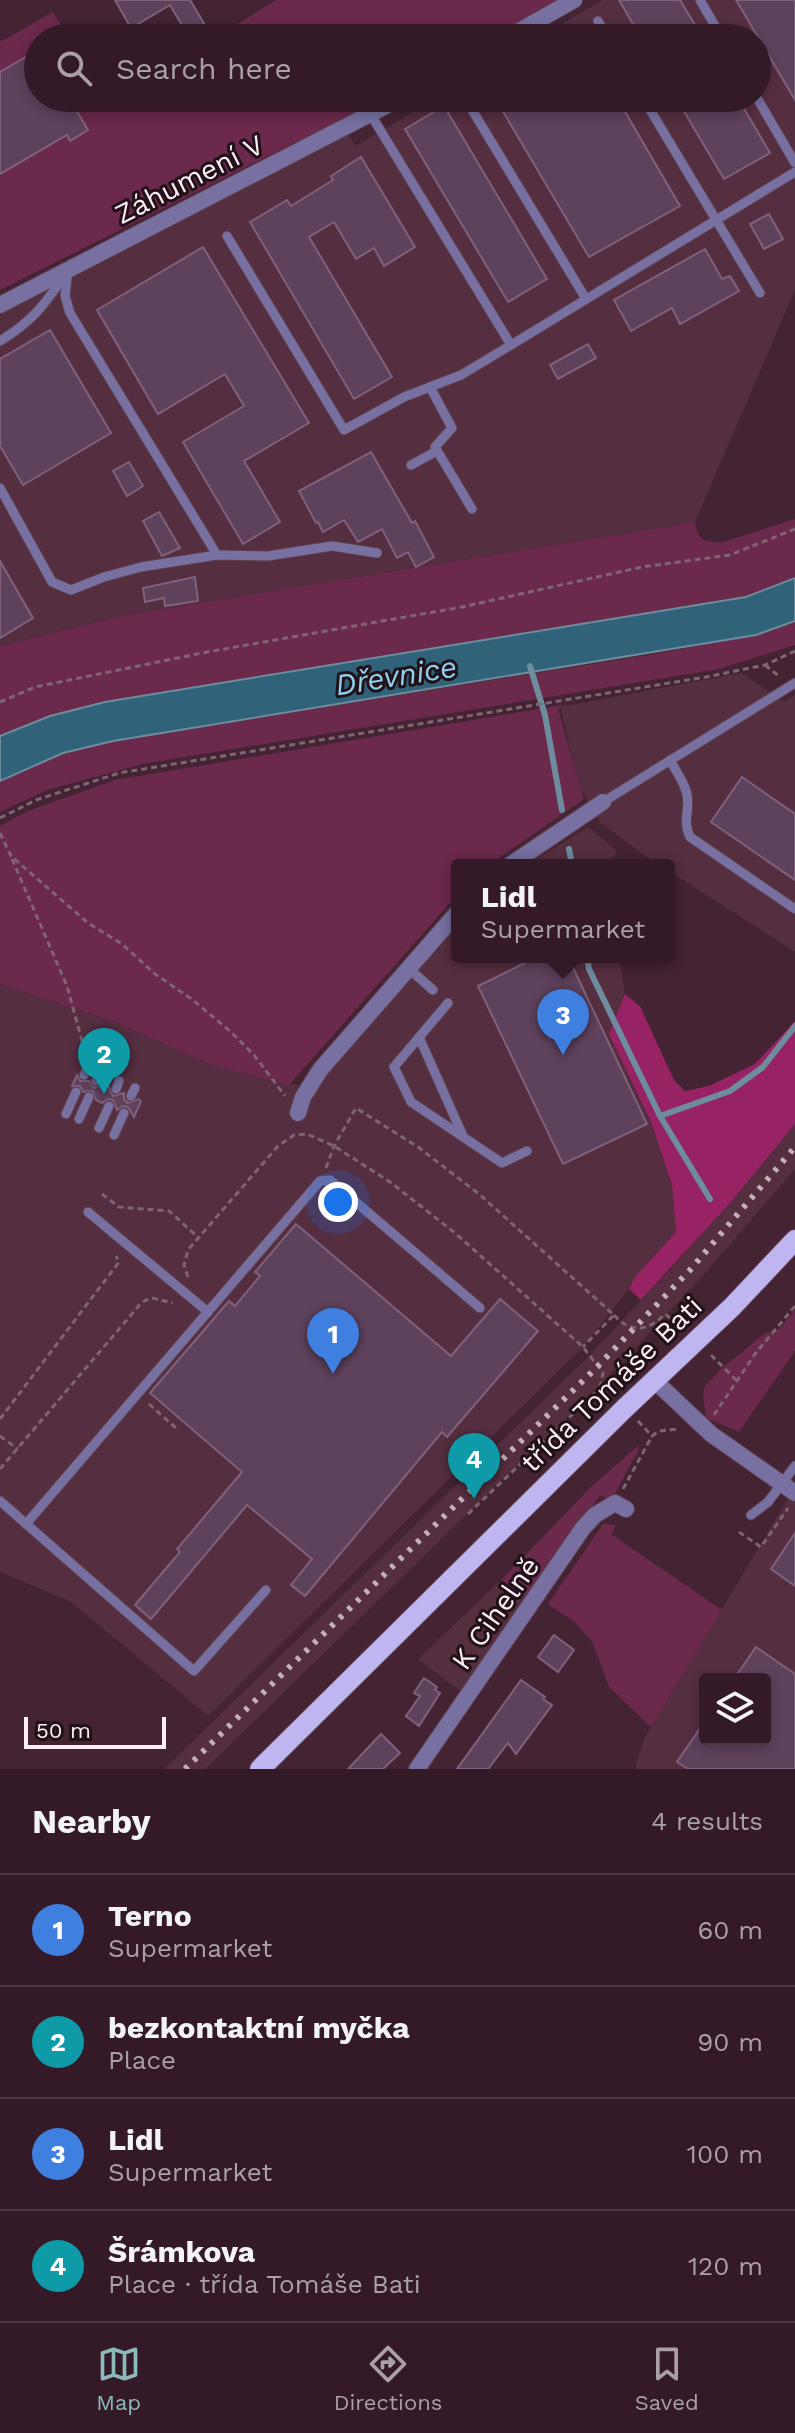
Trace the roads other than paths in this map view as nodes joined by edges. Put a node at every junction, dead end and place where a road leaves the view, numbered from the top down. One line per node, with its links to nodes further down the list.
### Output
1 (574, 0): 4 (street)
2 (700, 0): 6 (lane)
3 (598, 21): 5 (lane)
4 (532, 24)
5 (600, 24)
6 (714, 24)
7 (376, 112): 11 (street, Záhumení V)
8 (473, 112): 18 (lane)
9 (651, 112): 14 (lane)
10 (765, 112): 12 (lane)
11 (371, 115): 16 (street, Záhumení V); 21 (lane)
12 (795, 163)
13 (795, 172): 14 (lane)
14 (715, 220): 17 (lane); 18 (lane)
15 (227, 236): 22 (lane)
16 (68, 270): 19 (street, Záhumení V); 20 (lane); 28 (lane)
17 (760, 293)
18 (586, 299): 21 (lane)
19 (0, 305)
20 (0, 341)
21 (511, 345): 22 (lane)
22 (430, 387): 23 (lane)
23 (437, 451): 24 (lane); 26 (lane)
24 (411, 465)
25 (0, 488): 28 (lane)
26 (472, 509)
27 (377, 553): 28 (lane)
28 (217, 555)
29 (795, 683): 30 (lane)
30 (670, 760): 31 (lane); 33 (lane)
31 (603, 802): 32 (street)
32 (519, 859)
33 (795, 909)
34 (451, 920): 35 (street)
35 (408, 968): 36 (lane); 43 (street)
36 (433, 990)
37 (448, 1003): 38 (lane)
38 (419, 1037): 48 (lane); 48 (lane)
39 (76, 1092): 44 (lane)
40 (89, 1097): 45 (lane)
41 (109, 1106): 46 (lane)
42 (124, 1113): 47 (lane)
43 (298, 1113)
44 (66, 1114)
45 (79, 1119)
46 (99, 1128)
47 (114, 1135)
48 (464, 1138): 49 (lane)
49 (527, 1151)
50 (88, 1212): 53 (lane)
51 (795, 1240): 54 (main road, třída Tomáše Bati)
52 (480, 1308): 53 (lane)
53 (208, 1312): 60 (lane)
54 (655, 1381): 56 (street); 62 (main road, třída Tomáše Bati)
55 (795, 1466): 56 (lane)
56 (791, 1492): 59 (lane)
57 (0, 1501): 60 (lane)
58 (620, 1506): 63 (street, K Cihelně)
59 (751, 1515)
60 (26, 1524): 61 (lane)
61 (266, 1590)
62 (260, 1769)
63 (417, 1769)

